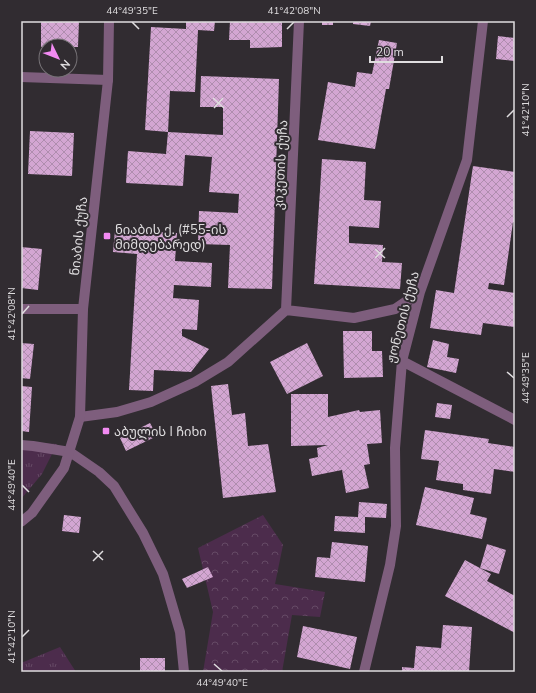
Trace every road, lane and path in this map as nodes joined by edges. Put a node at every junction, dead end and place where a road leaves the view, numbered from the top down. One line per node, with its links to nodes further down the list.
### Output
1 (109, 21): 5 (street, ნიაბის ქუჩა)
2 (299, 21): 9 (street, კიკეთის ქუჩა)
3 (482, 21): 6 (street, ჟონეთის ქუჩა)
4 (21, 77): 5 (street)
5 (108, 80): 8 (street, ნიაბის ქუჩა)
6 (420, 292): 9 (street); 10 (street, ჟონეთის ქუჩა)
7 (21, 309): 8 (street)
8 (83, 309): 11 (street, ნიაბის ქუჩა)
9 (286, 310): 11 (street)
10 (402, 361): 12 (street); 17 (street, ჟონეთის ქუჩა)
11 (80, 418): 14 (street, ნიაბის ქუჩა)
12 (515, 420)
13 (21, 445): 14 (street)
14 (70, 452): 15 (street, ნიაბის ქუჩა); 16 (street)
15 (21, 522)
16 (184, 672)
17 (364, 672)

